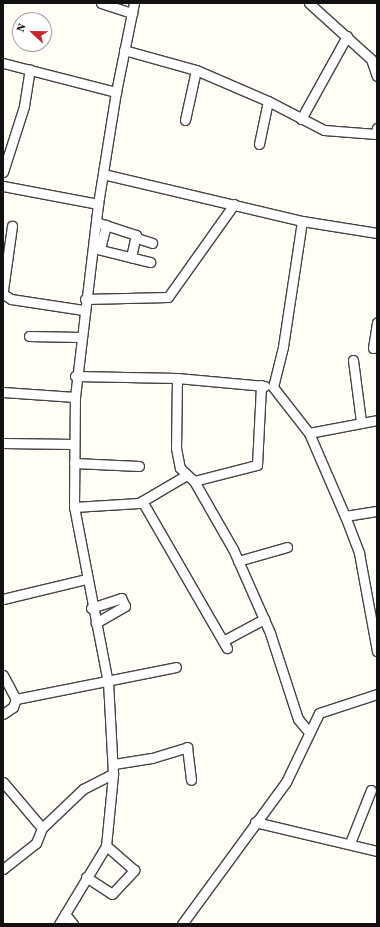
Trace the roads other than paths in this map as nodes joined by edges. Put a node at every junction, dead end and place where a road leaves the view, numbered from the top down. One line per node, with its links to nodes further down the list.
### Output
1 (101, 3): 4 (street)
2 (134, 3): 4 (street)
3 (310, 3): 5 (street)
4 (132, 13): 6 (street)
5 (347, 36): 7 (street); 14 (street)
6 (124, 50): 10 (street); 12 (street)
7 (374, 60): 11 (street)
8 (3, 63): 9 (street)
9 (30, 69): 12 (street); 18 (street)
10 (196, 70): 13 (street); 15 (street)
11 (377, 76)
12 (116, 92): 20 (street)
13 (268, 100): 14 (street); 17 (street)
14 (301, 118): 16 (street)
15 (185, 120)
16 (377, 133)
17 (258, 144)
18 (7, 149): 19 (street)
19 (3, 172)
20 (103, 174): 22 (street); 23 (street)
21 (3, 186): 22 (street)
22 (98, 204): 25 (street)
23 (234, 204): 24 (street); 36 (street)
24 (302, 220): 28 (street); 46 (street)
25 (96, 222): 26 (street); 31 (street)
26 (106, 225): 29 (street); 31 (street)
27 (12, 226): 34 (street)
28 (377, 233)
29 (137, 238): 30 (street); 32 (street)
30 (152, 242)
31 (97, 248): 32 (street); 36 (street)
32 (131, 257): 33 (street)
33 (150, 262)
34 (3, 290)
35 (3, 294): 37 (street)
36 (85, 299): 37 (street)
37 (83, 310): 40 (street)
38 (377, 322): 41 (street)
39 (29, 336): 40 (street)
40 (80, 337): 43 (street)
41 (373, 348)
42 (353, 360): 50 (street)
43 (75, 376): 44 (street); 48 (street)
44 (177, 378): 45 (street); 56 (street)
45 (261, 385): 46 (street); 57 (street)
46 (273, 387): 51 (street)
47 (3, 392): 48 (street)
48 (75, 398): 53 (street)
49 (377, 420): 50 (street)
50 (361, 422): 51 (street)
51 (309, 433): 61 (street)
52 (3, 443): 53 (street)
53 (74, 444): 54 (street)
54 (74, 463): 55 (street); 59 (street)
55 (138, 466)
56 (185, 476): 57 (street); 58 (street)
57 (194, 481): 63 (street)
58 (142, 501): 59 (street); 67 (street)
59 (74, 507): 64 (street)
60 (377, 511): 61 (street)
61 (345, 516): 69 (street)
62 (287, 547): 63 (street)
63 (238, 561): 67 (street)
64 (86, 579): 65 (street); 66 (street)
65 (3, 598)
66 (91, 608): 68 (street); 68 (street)
67 (264, 619): 77 (street)
68 (95, 623): 73 (street)
69 (374, 627): 70 (street)
70 (377, 651)
71 (176, 667): 73 (street)
72 (3, 675): 75 (street)
73 (108, 683): 75 (street); 78 (street)
74 (377, 694): 77 (street)
75 (16, 699): 76 (street)
76 (3, 714)
77 (309, 732): 83 (street)
78 (114, 764): 79 (street); 80 (street)
79 (114, 774): 84 (street); 86 (street)
80 (192, 780)
81 (3, 782): 84 (street)
82 (371, 790): 85 (street)
83 (254, 822): 85 (street); 93 (street)
84 (42, 828): 88 (street)
85 (350, 843): 87 (street)
86 (106, 846): 89 (street); 89 (street)
87 (377, 851)
88 (3, 869)
89 (86, 877): 90 (street)
90 (64, 914): 91 (street); 92 (street)
91 (58, 924)
92 (73, 924)
93 (184, 924)

